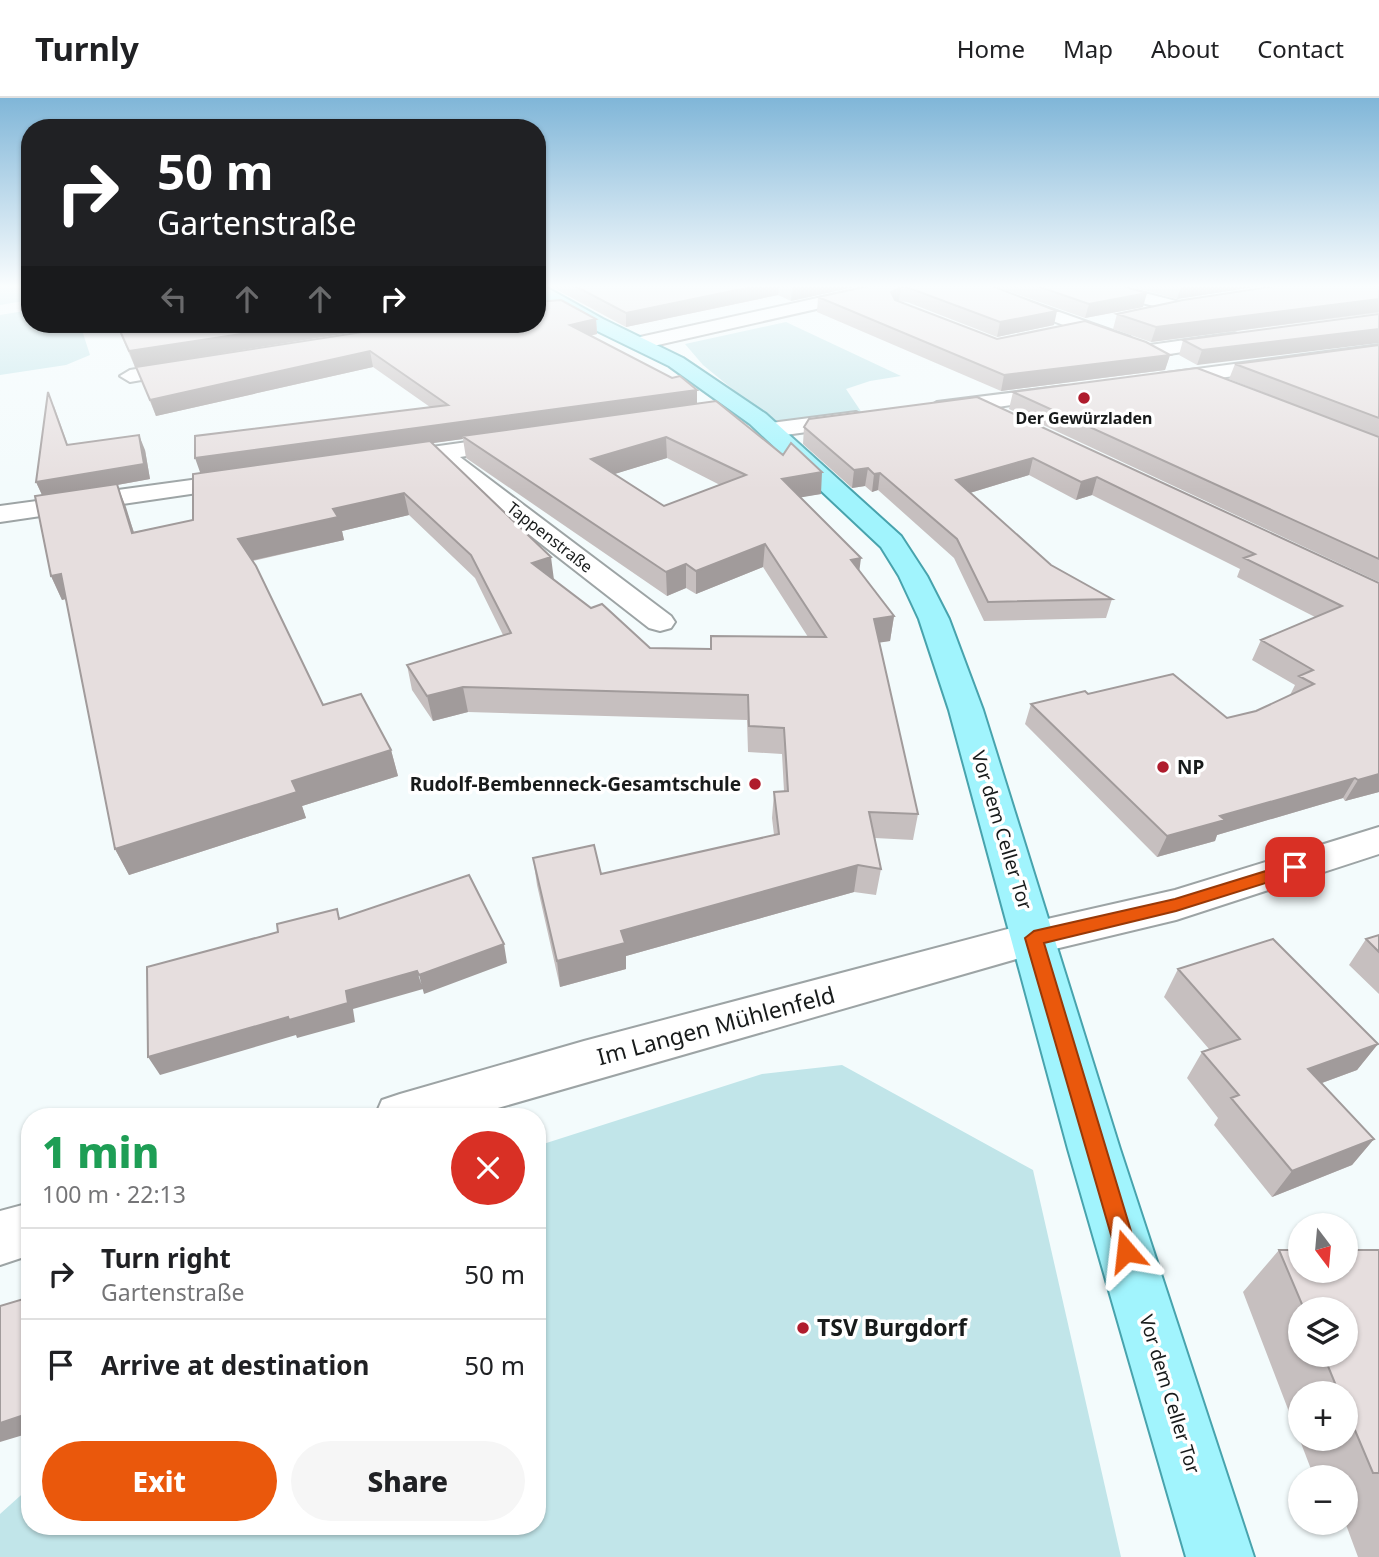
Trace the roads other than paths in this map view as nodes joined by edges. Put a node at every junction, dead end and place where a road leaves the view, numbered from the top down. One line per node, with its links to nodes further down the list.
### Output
1 (661, 354): 11 (main road, Vor dem Celler Tor)
2 (1156, 354): 5 (street)
3 (1355, 354): 5 (street)
4 (211, 363): 6 (street)
5 (1194, 375): 7 (street); 9 (street)
6 (130, 376)
7 (1140, 382)
8 (1086, 389): 10 (street)
9 (1231, 390)
10 (977, 404): 12 (street); 15 (street)
11 (744, 409): 13 (street); 16 (main road, Vor dem Celler Tor)
12 (914, 411)
13 (705, 416)
14 (877, 416): 16 (street)
15 (1014, 422)
16 (771, 430): 24 (main road, Vor dem Celler Tor)
17 (546, 438): 18 (street)
18 (440, 453): 19 (street); 22 (street, Tappenstraße)
19 (359, 464)
20 (265, 477): 21 (street)
21 (0, 514)
22 (660, 622)
23 (1379, 841): 24 (street, Im Langen Mühlenfeld)
24 (1034, 938): 25 (street, Im Langen Mühlenfeld); 28 (main road, Vor dem Celler Tor)
25 (427, 1108)
26 (21, 1232): 27 (street)
27 (0, 1238)
28 (1220, 1557)

